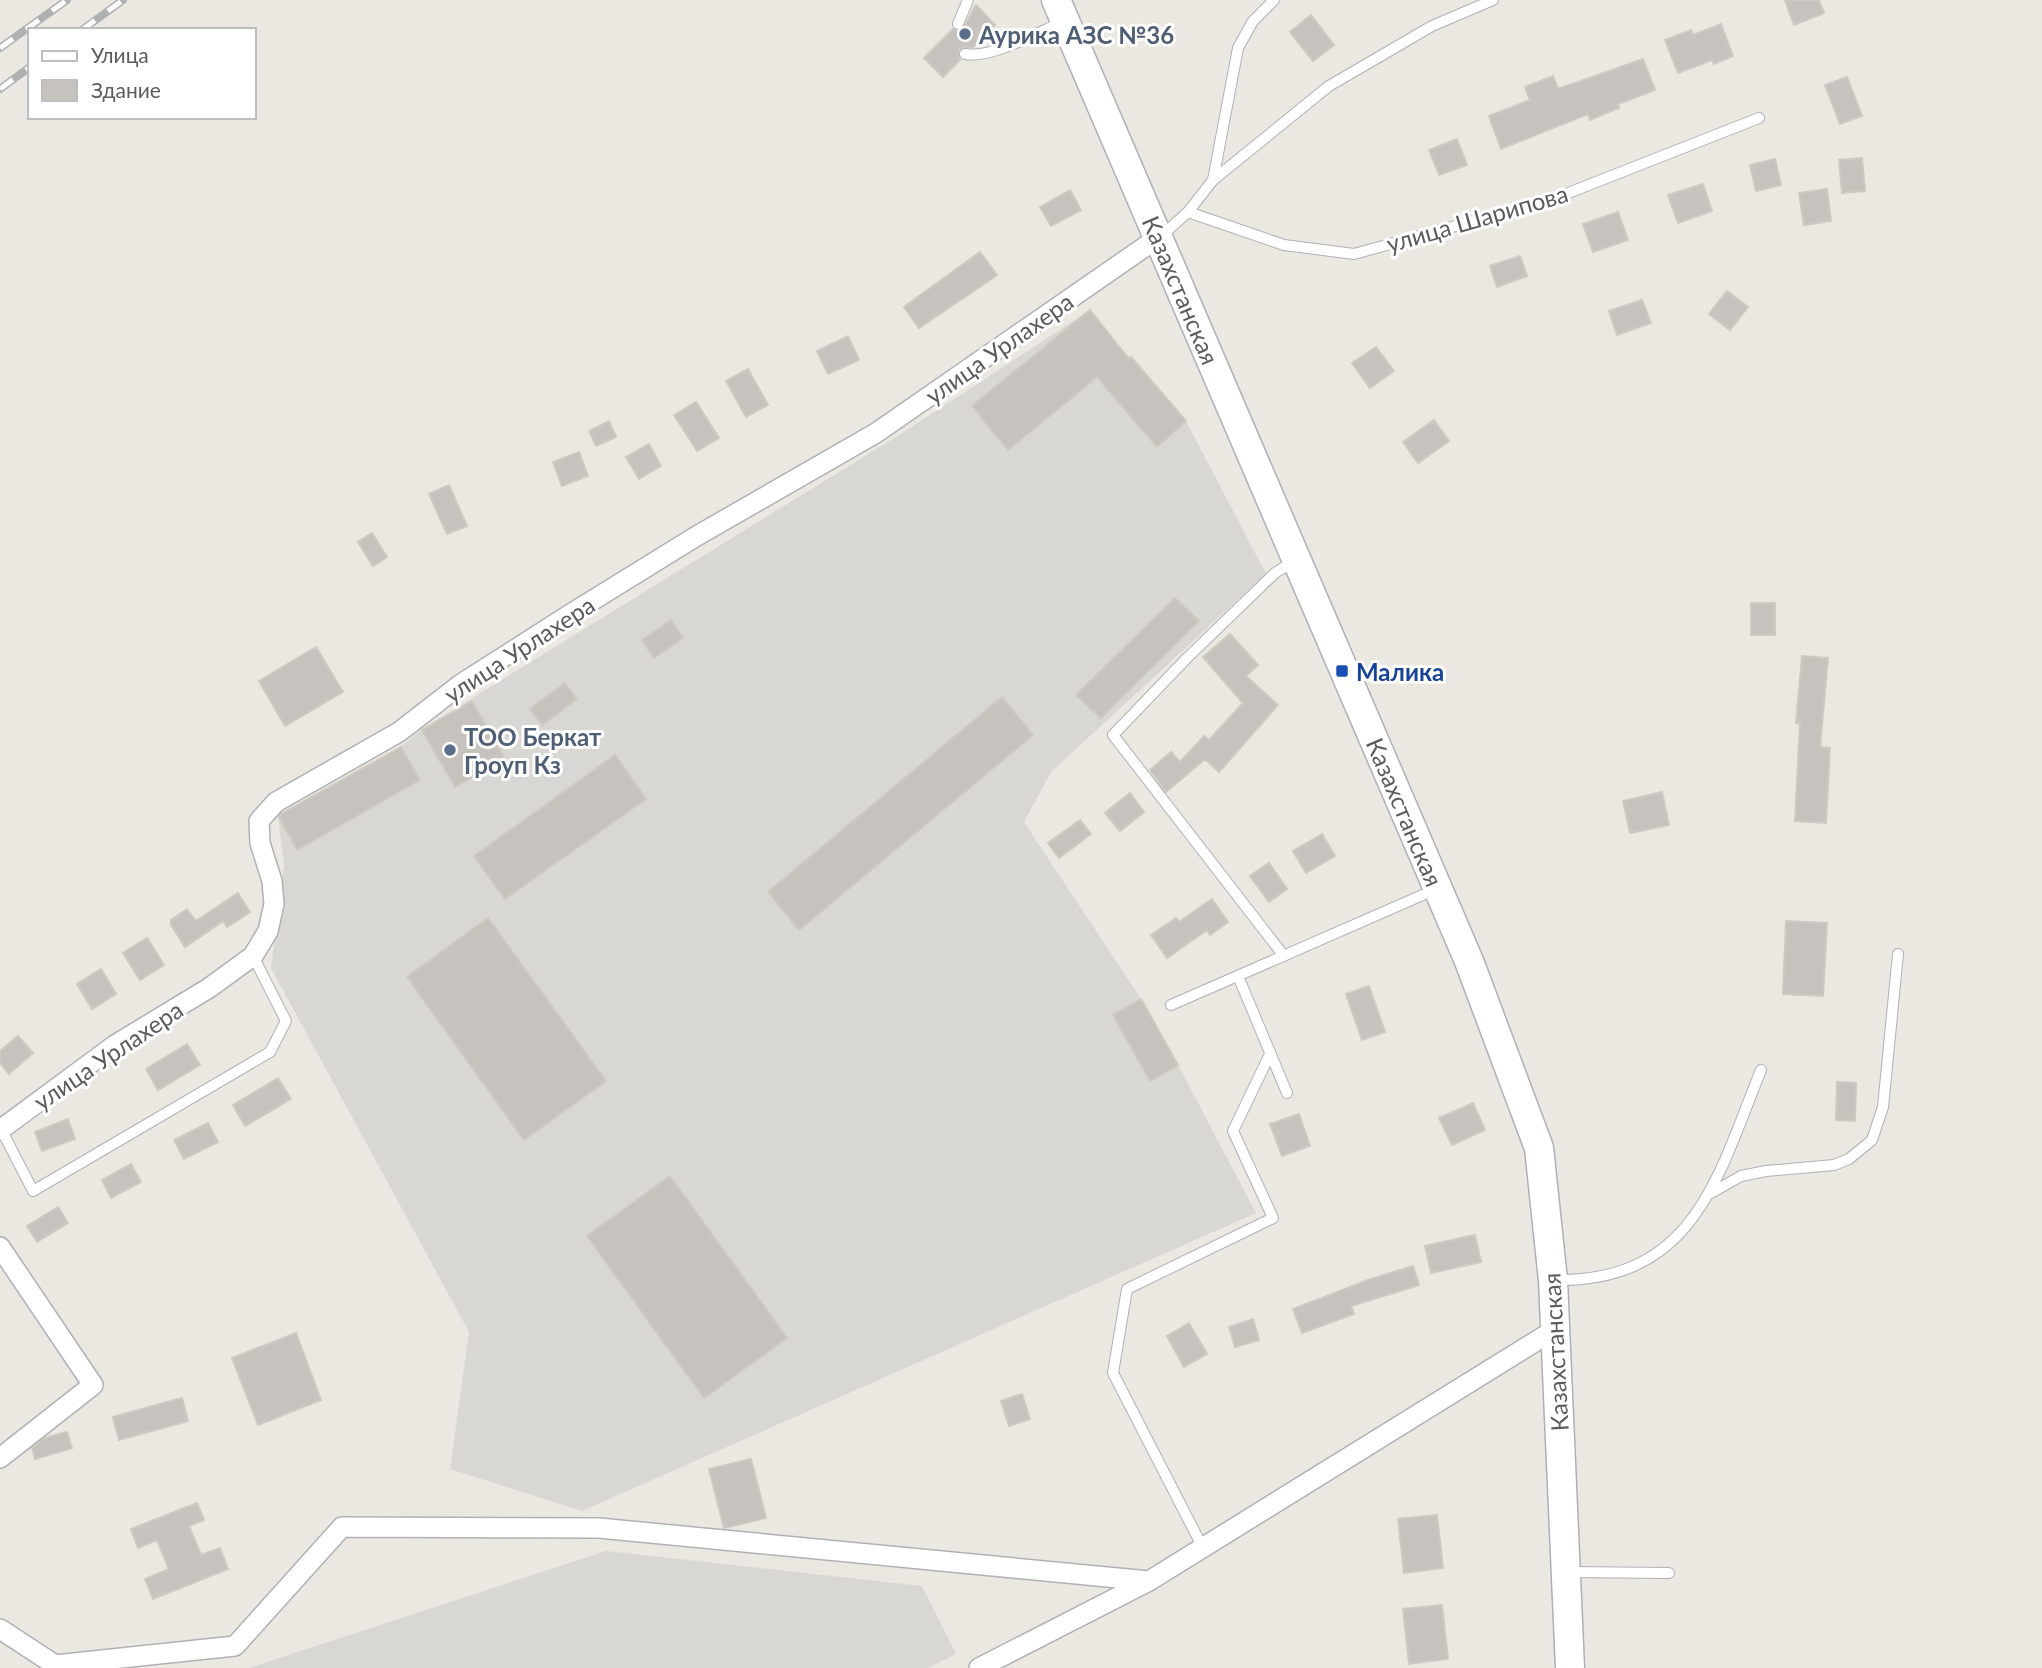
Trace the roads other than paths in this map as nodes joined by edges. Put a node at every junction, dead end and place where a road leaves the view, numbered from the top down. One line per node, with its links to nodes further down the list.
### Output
1 (968, 0): 5 (lane)
2 (1274, 0): 8 (lane)
3 (1493, 0): 8 (lane)
4 (1060, 11): 6 (lane); 10 (main road, Казахстанская)
5 (958, 24)
6 (965, 54)
7 (1759, 118): 9 (lane, улица Шарипова)
8 (1213, 180): 9 (lane)
9 (1188, 212): 10 (lane)
10 (1159, 237): 11 (main road, Казахстанская); 14 (street, улица Урлахера)
11 (1296, 560): 12 (main road, Казахстанская); 15 (lane)
12 (1438, 888): 15 (lane); 24 (main road, Казахстанская)
13 (1898, 954): 22 (lane)
14 (253, 956): 21 (street, улица Урлахера); 21 (lane)
15 (1284, 956): 16 (lane)
16 (1238, 976): 17 (lane); 18 (lane)
17 (1171, 1005)
18 (1270, 1055): 20 (lane); 27 (lane)
19 (1762, 1070): 22 (lane)
20 (1287, 1093)
21 (0, 1130)
22 (1711, 1192): 24 (lane)
23 (0, 1247): 26 (street)
24 (1553, 1280): 25 (main road, Казахстанская)
25 (1554, 1330): 27 (street); 28 (main road, Казахстанская)
26 (0, 1458)
27 (1203, 1548): 30 (street)
28 (1565, 1572): 29 (lane); 33 (main road, Казахстанская)
29 (1669, 1573)
30 (1149, 1581): 31 (street); 32 (street)
31 (0, 1629)
32 (979, 1668)
33 (1570, 1668)

